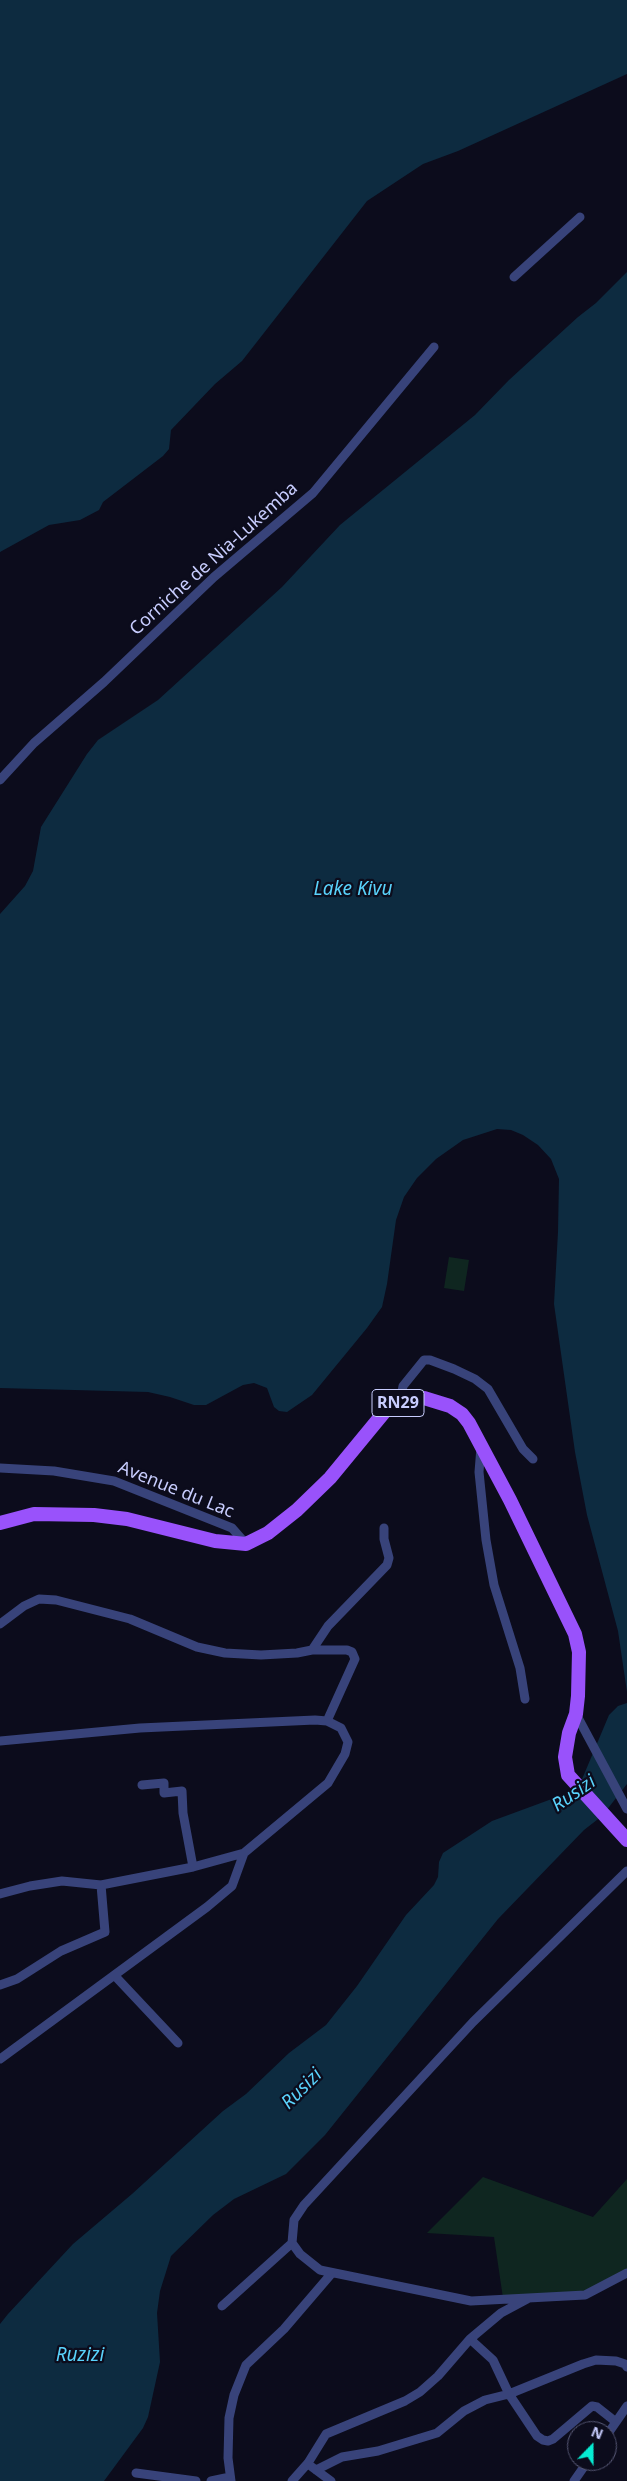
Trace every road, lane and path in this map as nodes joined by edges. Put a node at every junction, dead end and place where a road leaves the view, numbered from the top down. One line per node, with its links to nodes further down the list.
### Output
1 (580, 217): 2 (street)
2 (514, 277)
3 (434, 347): 4 (street, Corniche de Nia-Lukemba)
4 (0, 780)
5 (400, 1402): 6 (main road, RN29); 7 (street); 11 (main road, RN29)
6 (481, 1445): 14 (street); 15 (main road, RN29)
7 (533, 1459)
8 (0, 1468): 11 (street, Avenue du Lac)
9 (0, 1523): 11 (main road)
10 (384, 1528): 13 (street)
11 (246, 1544)
12 (0, 1624): 13 (street)
13 (312, 1650): 16 (street)
14 (525, 1699)
15 (576, 1714): 19 (street); 20 (main road, RN29)
16 (327, 1721): 17 (street); 21 (street)
17 (0, 1741)
18 (142, 1785): 22 (street)
19 (627, 1809)
20 (627, 1840)
21 (244, 1853): 22 (street); 26 (street)
22 (193, 1867): 24 (street)
23 (627, 1870): 30 (street)
24 (101, 1885): 25 (street); 27 (street)
25 (0, 1894)
26 (115, 1976): 28 (street); 29 (street)
27 (0, 1985)
28 (178, 2043)
29 (0, 2059)
30 (292, 2243): 31 (street); 34 (street)
31 (332, 2274): 33 (street); 46 (street)
32 (627, 2274): 33 (street)
33 (532, 2297): 35 (street)
34 (222, 2306)
35 (470, 2339): 37 (street); 43 (street)
36 (627, 2367): 37 (street)
37 (509, 2394): 42 (street); 44 (street)
38 (627, 2406): 41 (street)
39 (574, 2421): 40 (street)
40 (615, 2421)
41 (617, 2421)
42 (567, 2426)
43 (308, 2463): 44 (street); 49 (street)
44 (316, 2470): 50 (street)
45 (136, 2473): 47 (street)
46 (231, 2479): 48 (street)
47 (196, 2481)
48 (211, 2481)
49 (292, 2481)
50 (331, 2481)

